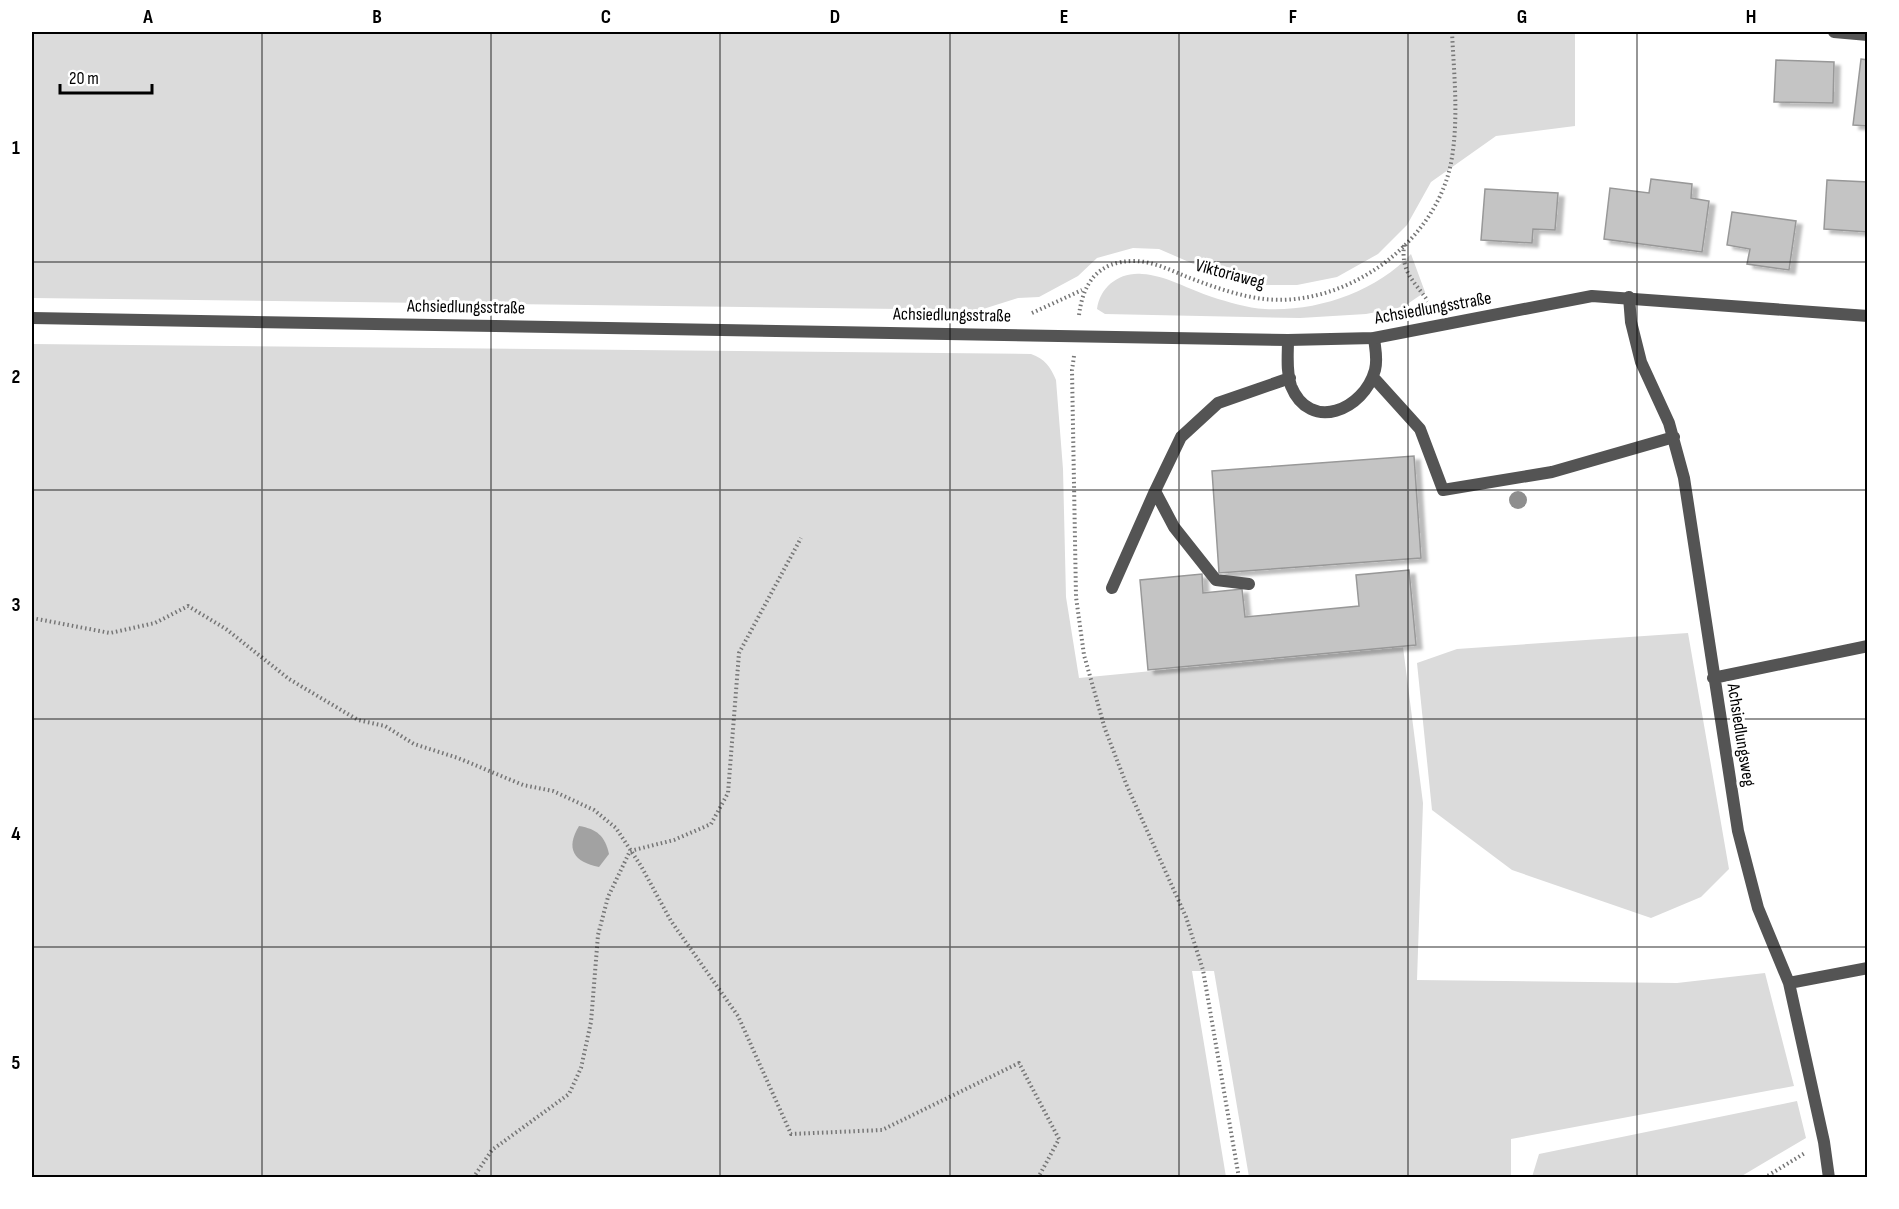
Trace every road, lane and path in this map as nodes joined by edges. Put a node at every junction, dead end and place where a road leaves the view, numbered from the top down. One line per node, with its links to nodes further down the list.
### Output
1 (1452, 32): 4 (path, Viktoriaweg)
2 (1834, 32): 3 (street)
3 (1868, 35)
4 (1404, 244): 6 (path, Viktoriaweg); 7 (path)
5 (1629, 297): 8 (street, Achsiedlungsstraße); 10 (street, Achsiedlungsstraße); 15 (street, Achsiedlungsweg)
6 (1081, 301)
7 (1428, 301)
8 (1868, 316)
9 (32, 318): 11 (street, Achsiedlungsstraße)
10 (1374, 338): 11 (street, Achsiedlungsstraße); 13 (street)
11 (1288, 340): 14 (street)
12 (1072, 370): 29 (path)
13 (1373, 377): 14 (street); 15 (street)
14 (1290, 378): 16 (street)
15 (1674, 437): 22 (street, Achsiedlungsweg)
16 (1155, 491): 18 (street); 19 (street)
17 (801, 538): 23 (path)
18 (1249, 584)
19 (1112, 588)
20 (32, 618): 23 (path)
21 (1868, 646): 22 (street)
22 (1713, 678): 25 (street, Achsiedlungsweg)
23 (630, 851): 27 (path); 28 (path)
24 (1868, 968): 25 (street)
25 (1790, 983): 26 (street, Achsiedlungsweg)
26 (1824, 1142): 30 (path); 31 (street, Achsiedlungsweg)
27 (473, 1178)
28 (1038, 1178)
29 (1239, 1178)
30 (1764, 1178)
31 (1829, 1178)

